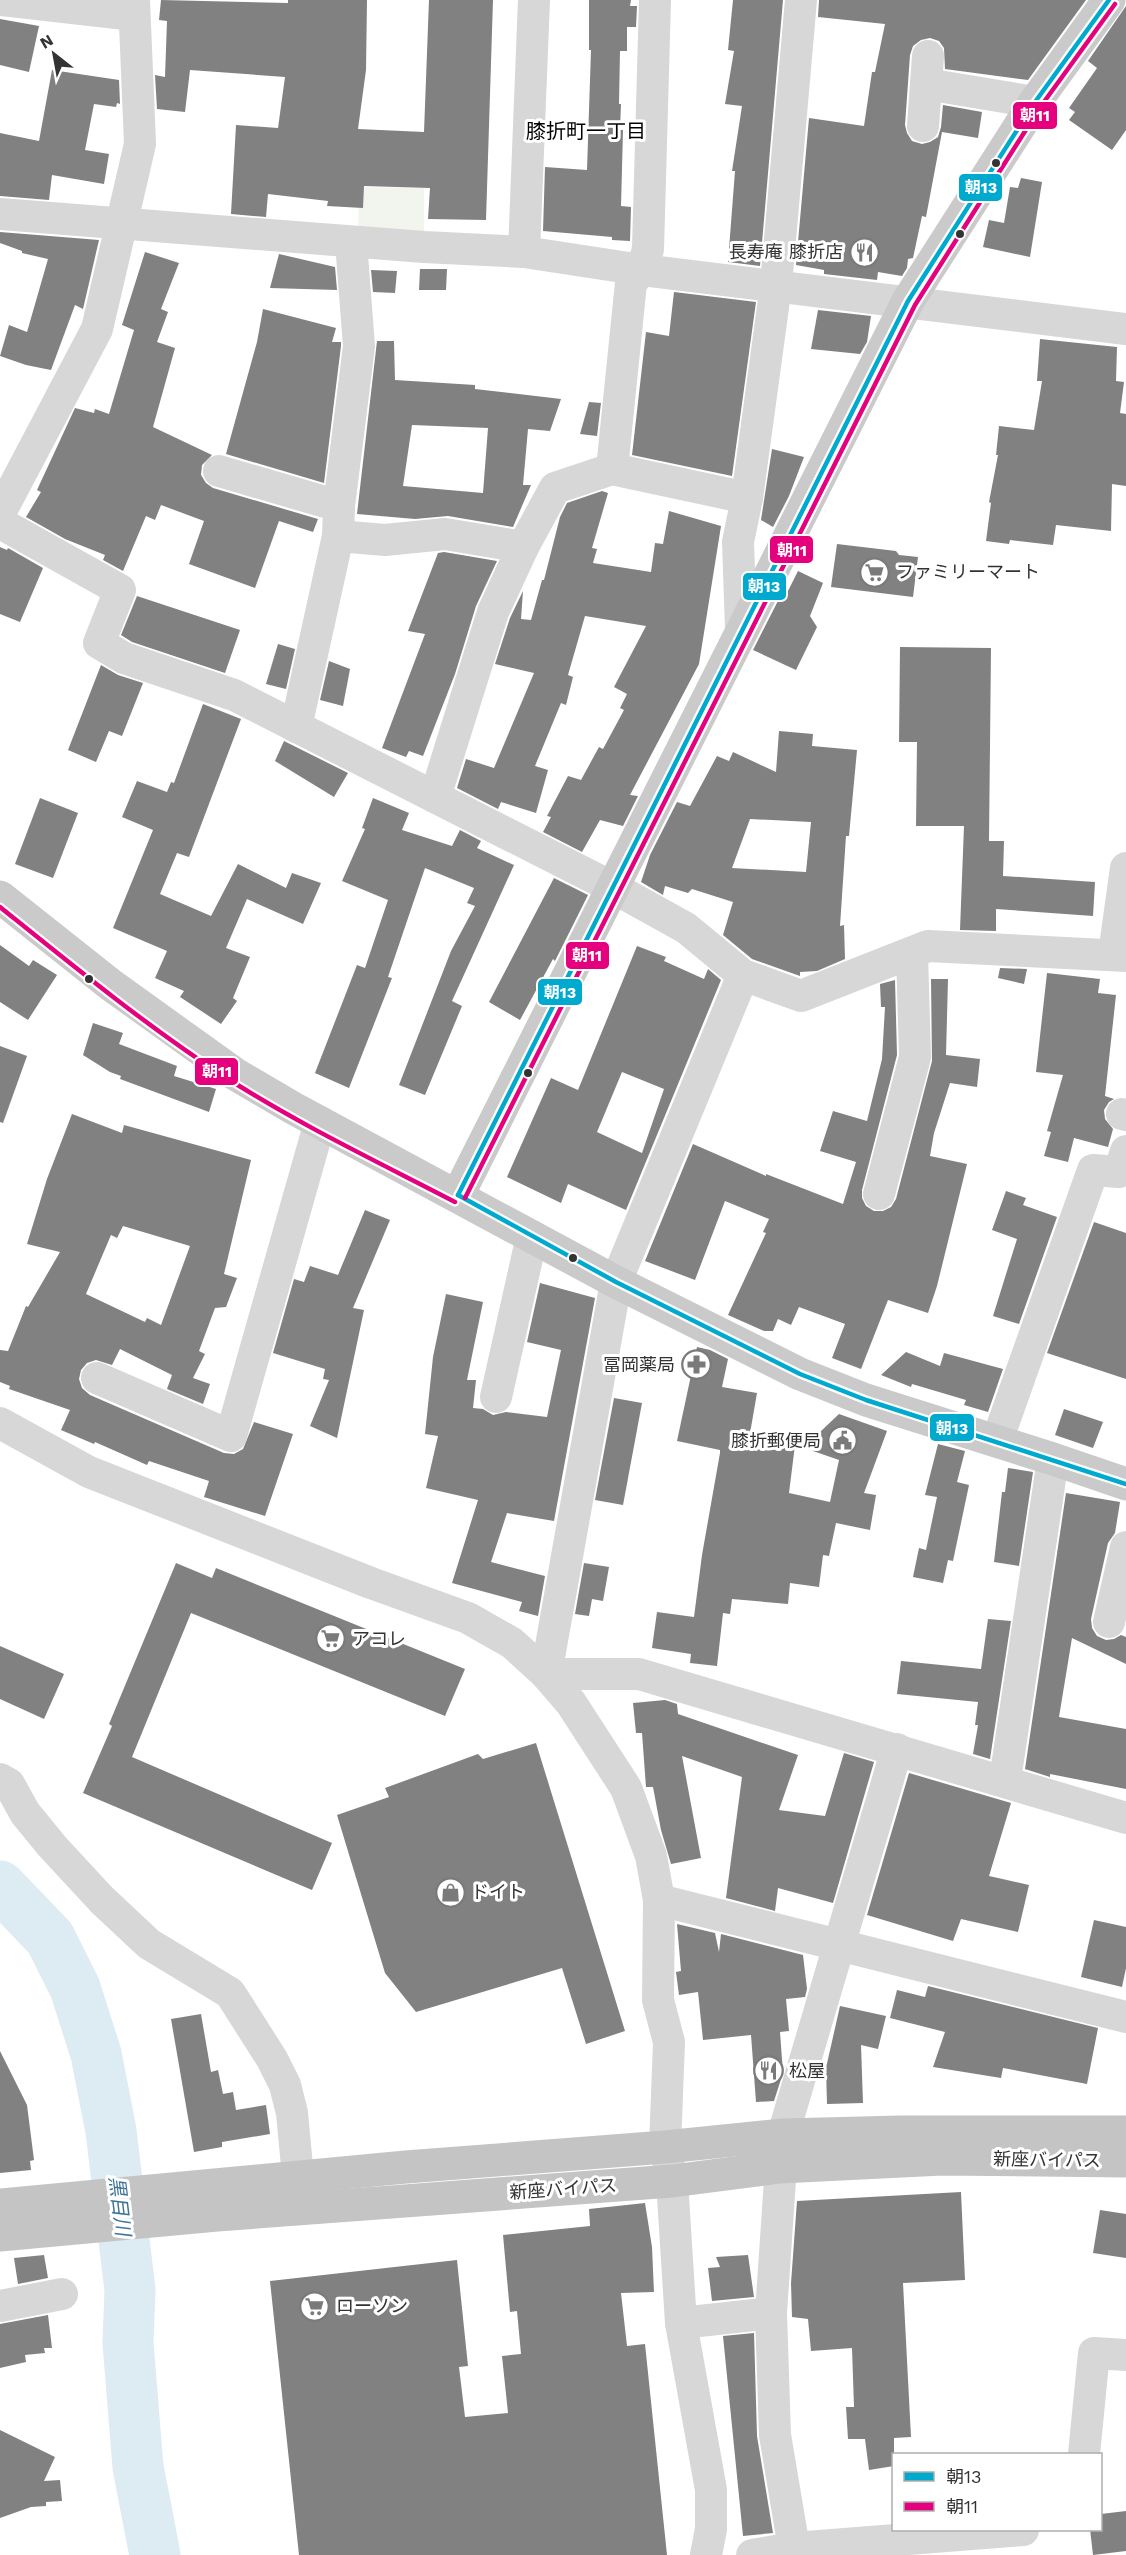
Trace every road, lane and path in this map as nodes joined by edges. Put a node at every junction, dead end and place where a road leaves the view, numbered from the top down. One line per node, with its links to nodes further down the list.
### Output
1 (0, 0): 6 (street)
2 (534, 0): 12 (street)
3 (656, 0): 13 (street)
4 (801, 0): 14 (street)
5 (1109, 0): 7 (main road)
6 (134, 7): 10 (street)
7 (1035, 102): 8 (street); 15 (main road)
8 (923, 126)
9 (0, 214): 10 (street)
10 (122, 224): 11 (street); 20 (street)
11 (351, 242): 12 (street); 21 (street)
12 (524, 252): 13 (street)
13 (642, 270): 14 (street); 17 (street)
14 (776, 285): 15 (street); 19 (street)
15 (908, 301): 16 (street); 24 (main road)
16 (1126, 329)
17 (612, 469): 19 (street); 23 (street)
18 (219, 471): 21 (street)
19 (747, 498): 24 (street)
20 (0, 513)
21 (339, 521): 23 (street); 25 (street)
22 (0, 523): 25 (street)
23 (523, 547): 26 (street)
24 (741, 629): 28 (main road)
25 (296, 727): 26 (street)
26 (435, 797): 28 (street)
27 (1126, 868): 31 (street)
28 (612, 887): 32 (street); 36 (main road)
29 (0, 897): 33 (main road)
30 (912, 953): 31 (street); 32 (street); 35 (street)
31 (1120, 955)
32 (743, 975): 38 (street)
33 (321, 1122): 36 (main road); 39 (street)
34 (1126, 1151): 42 (street)
35 (879, 1194)
36 (458, 1195): 37 (main road)
37 (532, 1236): 38 (main road); 40 (street)
38 (616, 1282): 42 (main road); 47 (street)
39 (97, 1378)
40 (496, 1397)
41 (0, 1423): 47 (street)
42 (997, 1441): 43 (main road)
43 (1053, 1459): 44 (main road); 50 (street)
44 (1126, 1484)
45 (1126, 1547): 46 (street)
46 (1109, 1622)
47 (546, 1674): 48 (street); 52 (street)
48 (897, 1749): 50 (street); 53 (street)
49 (0, 1779): 60 (street)
50 (1005, 1780): 51 (street)
51 (1126, 1818)
52 (659, 1900): 53 (street); 57 (street)
53 (841, 1946): 54 (street); 56 (street)
54 (1126, 2017)
55 (1126, 2132): 56 (highway, 新座バイパス)
56 (783, 2135): 57 (highway, 新座バイパス); 59 (street)
57 (664, 2147): 60 (highway, 新座バイパス); 61 (street)
58 (1126, 2161): 59 (highway, 新座バイパス)
59 (780, 2168): 61 (highway, 新座バイパス); 68 (street)
60 (298, 2177): 62 (highway, 新座バイパス)
61 (672, 2181): 62 (highway, 新座バイパス); 69 (street)
62 (186, 2203): 64 (highway, 新座バイパス)
63 (0, 2205): 64 (highway, 新座バイパス)
64 (57, 2215): 65 (highway, 新座バイパス)
65 (0, 2235)
66 (62, 2294): 67 (street)
67 (0, 2307)
68 (771, 2313): 69 (street); 73 (street)
69 (681, 2323): 74 (street)
70 (1126, 2355): 71 (street)
71 (1084, 2453)
72 (999, 2531): 73 (street)
73 (794, 2548): 76 (street)
74 (706, 2554): 75 (street)
75 (746, 2555)
76 (752, 2555)

